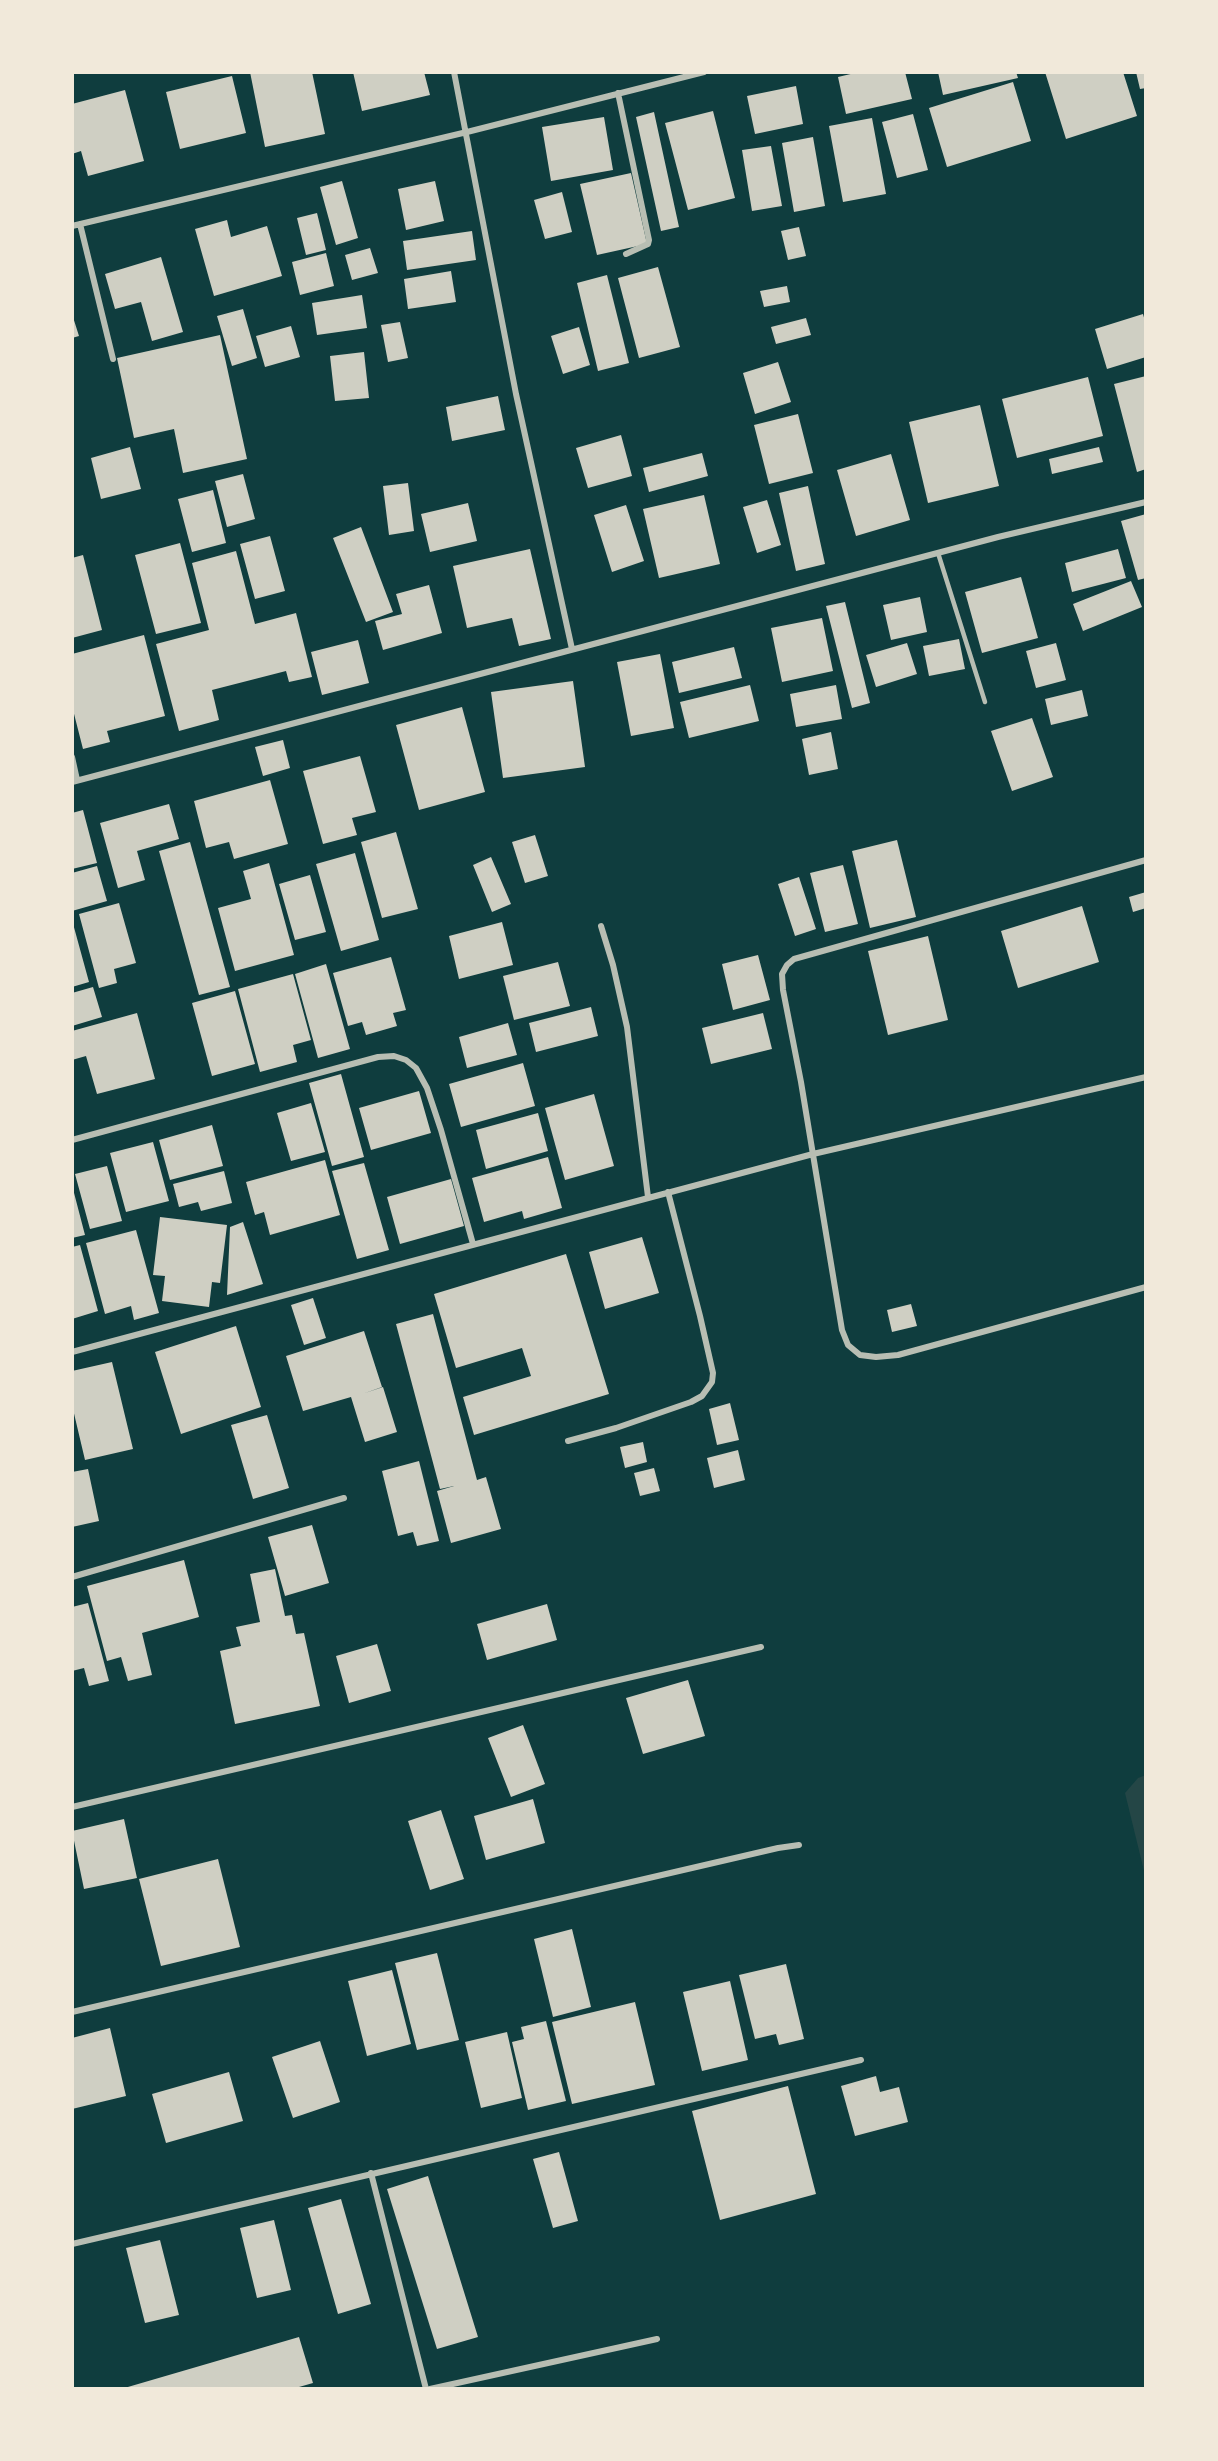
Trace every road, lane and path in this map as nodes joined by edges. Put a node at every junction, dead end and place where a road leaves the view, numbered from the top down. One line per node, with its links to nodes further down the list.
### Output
1 (454, 72): 4 (street)
2 (704, 72): 3 (street)
3 (618, 93): 4 (street); 7 (street)
4 (470, 131): 5 (street); 11 (street)
5 (80, 224): 6 (street); 8 (street)
6 (72, 226)
7 (626, 254)
8 (113, 359)
9 (1146, 502): 10 (street)
10 (938, 553): 11 (street); 12 (lane)
11 (572, 649): 14 (street)
12 (985, 702)
13 (72, 757): 14 (street)
14 (75, 781)
15 (1146, 860): 19 (street)
16 (601, 926): 21 (street)
17 (1146, 1077): 19 (street)
18 (72, 1140): 22 (street)
19 (813, 1154): 20 (street); 23 (street)
20 (668, 1192): 21 (street); 25 (street)
21 (648, 1197): 22 (street)
22 (473, 1244): 24 (street)
23 (1146, 1287)
24 (72, 1352)
25 (568, 1441)
26 (344, 1498): 27 (street)
27 (72, 1576)
28 (761, 1647): 29 (street)
29 (72, 1807)
30 (799, 1845): 31 (street)
31 (72, 2012)
32 (861, 2060): 33 (street)
33 (371, 2173): 34 (street); 36 (street)
34 (72, 2244)
35 (657, 2339): 36 (street)
36 (428, 2389)

